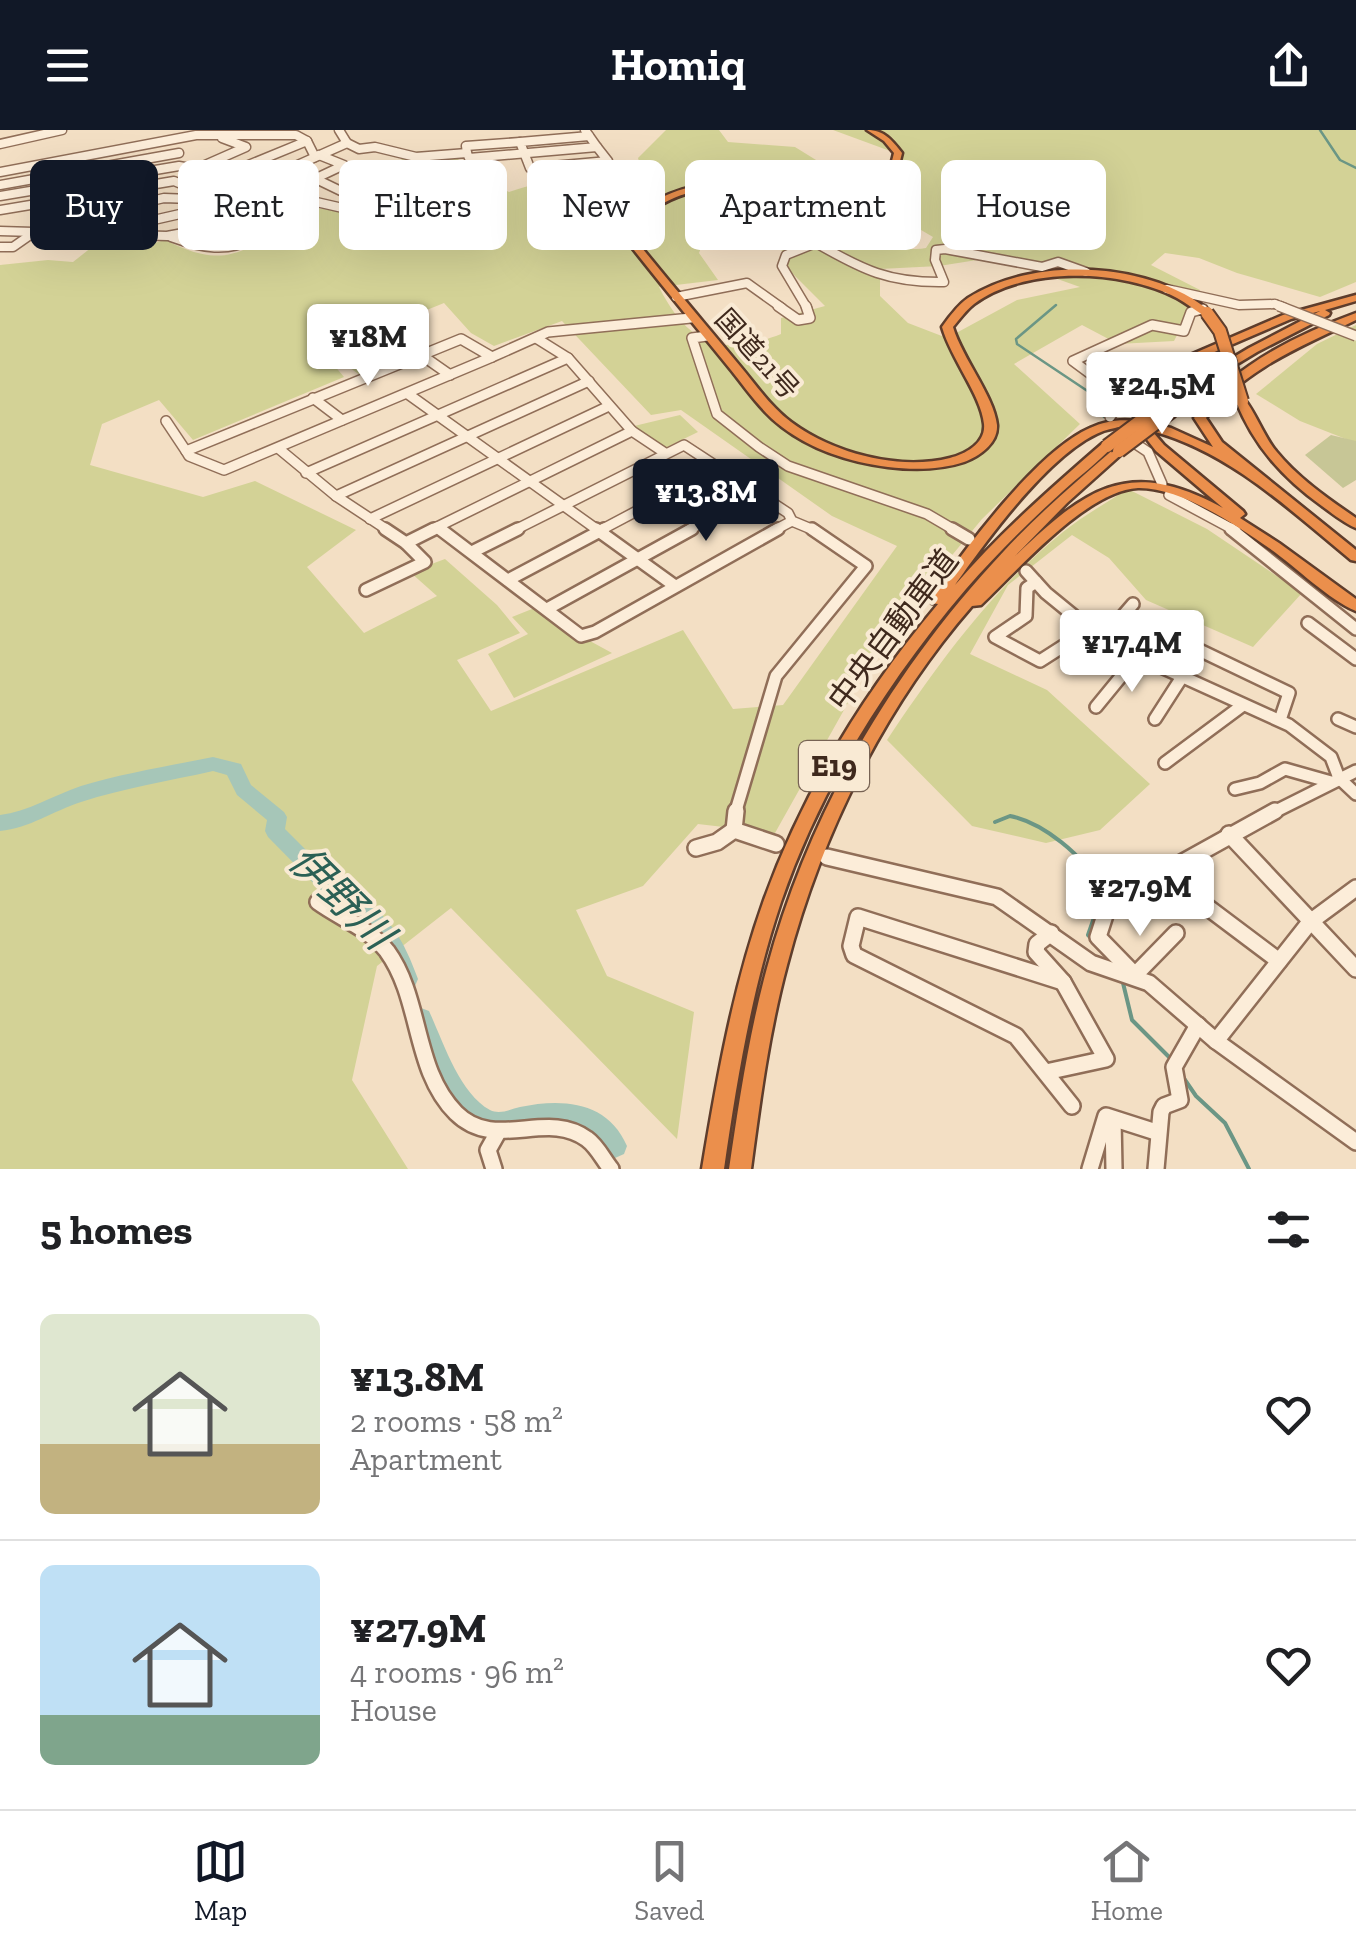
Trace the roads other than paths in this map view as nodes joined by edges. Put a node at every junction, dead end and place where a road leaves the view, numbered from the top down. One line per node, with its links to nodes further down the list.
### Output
1 (62, 130): 9 (street)
2 (339, 130): 8 (street)
3 (870, 130): 43 (highway, 国道21号)
4 (587, 133): 7 (street); 10 (street)
5 (213, 134): 6 (street); 14 (street); 21 (street)
6 (307, 141): 15 (street); 18 (street)
7 (520, 142): 12 (street); 13 (street)
8 (348, 143): 12 (street); 15 (street)
9 (0, 144)
10 (597, 147): 13 (street); 13 (street)
11 (179, 153): 17 (street)
12 (467, 153): 13 (street)
13 (525, 153)
14 (98, 154): 16 (street); 20 (street)
15 (317, 156): 19 (street); 23 (street)
16 (101, 160)
17 (135, 160)
18 (260, 160)
19 (308, 160)
20 (11, 170): 22 (street); 27 (street)
21 (158, 170)
22 (0, 172)
23 (319, 178)
24 (30, 179): 27 (street)
25 (319, 180): 31 (street)
26 (178, 181): 32 (street)
27 (16, 182): 28 (street)
28 (0, 185)
29 (30, 191): 30 (street)
30 (0, 196)
31 (319, 203)
32 (0, 210)
33 (0, 231): 34 (street)
34 (30, 233)
35 (178, 234): 38 (street)
36 (30, 235): 40 (street)
37 (158, 236): 38 (street)
38 (167, 236): 39 (street)
39 (178, 240)
40 (0, 247)
41 (1086, 272): 42 (highway, 国道21号); 43 (street); 49 (highway, 国道21号)
42 (1162, 288): 45 (highway, 国道21号); 50 (street, bridge)
43 (676, 297): 47 (highway, 国道21号)
44 (1356, 299): 60 (highway, 中央自動車道 / E19); 88 (highway)
45 (1205, 311): 62 (street); 72 (highway, bridge)
46 (1356, 313): 60 (highway, 中央自動車道 / E19); 74 (highway)
47 (692, 318): 49 (highway, 国道21号); 51 (street)
48 (387, 331): 52 (street)
49 (707, 336): 89 (street)
50 (1356, 336)
51 (536, 338): 53 (street); 54 (street)
52 (421, 355): 53 (street); 55 (street); 58 (street)
53 (493, 357): 55 (street)
54 (568, 358): 56 (street); 61 (street)
55 (450, 375): 57 (street)
56 (588, 381): 59 (street); 66 (street)
57 (408, 394): 61 (street); 63 (street)
58 (313, 398): 63 (street); 69 (street)
59 (609, 406): 65 (street); 71 (street)
60 (1165, 409): 67 (highway, 中央自動車道 / E19, bridge)
61 (438, 415): 66 (street); 75 (street)
62 (1110, 417)
63 (342, 420): 68 (street)
64 (166, 421): 69 (street)
65 (632, 431): 70 (street); 76 (street)
66 (467, 436): 71 (street); 80 (street)
67 (1114, 443): 77 (street); 106 (highway, 中央自動車道 / E19); 111 (highway, 中央自動車道 / E19)
68 (278, 448): 69 (street); 75 (street)
69 (186, 451)
70 (666, 453): 73 (street); 81 (street)
71 (498, 459): 76 (street); 83 (street)
72 (1280, 464): 82 (highway); 85 (highway)
73 (720, 467): 78 (street); 87 (street)
74 (1248, 471): 92 (highway); 111 (highway)
75 (306, 472): 80 (street)
76 (529, 481): 81 (street); 86 (street)
77 (1162, 484)
78 (757, 493): 84 (street); 93 (street)
79 (1170, 495): 104 (street)
80 (336, 496): 83 (street)
81 (565, 507): 87 (street); 91 (street)
82 (1356, 516)
83 (370, 519): 90 (street)
84 (792, 521): 97 (street); 123 (street)
85 (1356, 524)
86 (437, 527): 90 (street); 91 (street)
87 (600, 533): 93 (street); 95 (street)
88 (1260, 533): 100 (highway); 106 (highway)
89 (970, 539)
90 (406, 543): 98 (street)
91 (472, 552): 95 (street)
92 (1356, 557)
93 (636, 559): 97 (street); 101 (street)
94 (1026, 571): 96 (street)
95 (508, 580): 101 (street)
96 (1036, 582): 103 (street); 103 (street)
97 (675, 586): 101 (street)
98 (366, 590)
99 (1133, 604): 105 (street)
100 (1356, 606)
101 (547, 609)
102 (1308, 623): 108 (street)
103 (1090, 629): 105 (street)
104 (1356, 629)
105 (1102, 640): 107 (street)
106 (925, 654): 149 (highway, 中央自動車道 / E19)
107 (1137, 657): 109 (street); 113 (street)
108 (1356, 659)
109 (1150, 663): 110 (street); 116 (street)
110 (1182, 677): 112 (street); 114 (street)
111 (882, 689): 148 (highway, 中央自動車道 / E19)
112 (1244, 705): 116 (street); 118 (street)
113 (1096, 707)
114 (1156, 719)
115 (1338, 719): 117 (street)
116 (1280, 720): 120 (street)
117 (1356, 727)
118 (1165, 763)
119 (1356, 771): 120 (street)
120 (1335, 780): 121 (street); 122 (street); 124 (street)
121 (1235, 789)
122 (1356, 794)
123 (734, 830): 125 (street); 126 (street)
124 (1229, 834): 128 (street); 131 (street)
125 (776, 844)
126 (696, 848)
127 (827, 856): 132 (street)
128 (1162, 873): 134 (street); 136 (street)
129 (1356, 888): 131 (street)
130 (318, 902): 144 (street)
131 (1310, 922): 134 (street); 135 (street)
132 (1050, 932): 136 (street); 137 (street)
133 (1176, 933): 136 (street)
134 (1279, 961): 139 (street)
135 (1355, 967)
136 (1124, 973): 138 (street)
137 (1063, 982): 140 (street); 140 (street)
138 (1198, 1025): 139 (street); 143 (street)
139 (1216, 1041): 145 (street)
140 (1046, 1072): 141 (street)
141 (1072, 1106)
142 (1114, 1119): 143 (street); 150 (street); 151 (street)
143 (1156, 1132): 152 (street)
144 (496, 1134): 146 (street); 147 (street)
145 (1356, 1142)
146 (494, 1169)
147 (611, 1169)
148 (714, 1169)
149 (740, 1169)
150 (1090, 1169)
151 (1114, 1169)
152 (1156, 1169)

